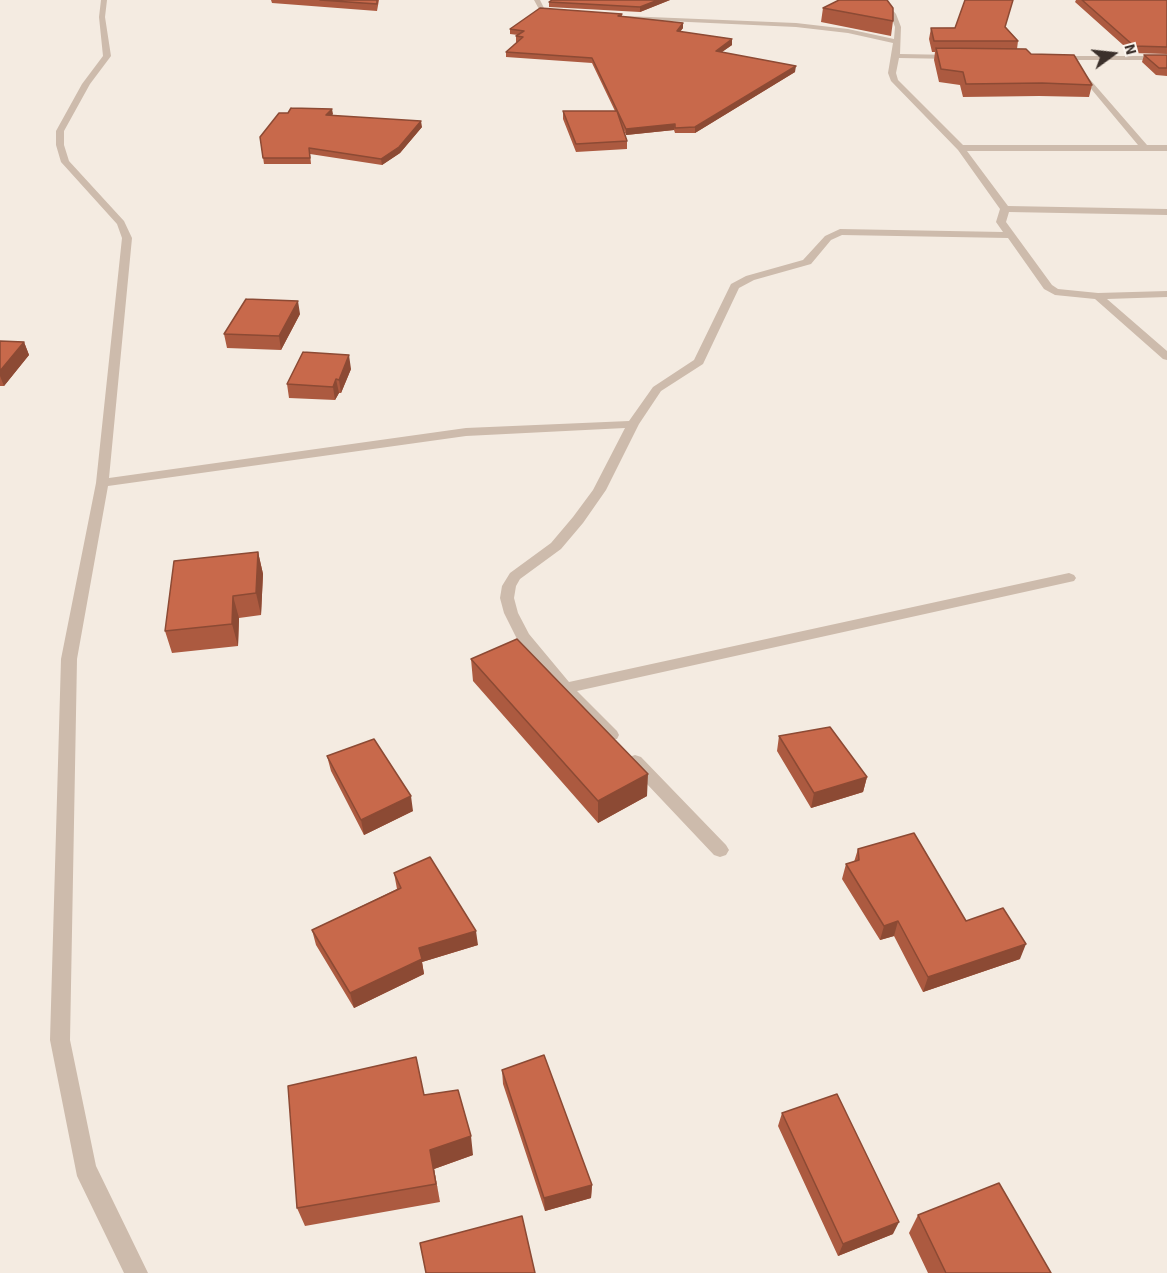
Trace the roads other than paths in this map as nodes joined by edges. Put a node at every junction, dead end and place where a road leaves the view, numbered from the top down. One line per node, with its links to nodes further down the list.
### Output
1 (104, 0): 22 (street)
2 (537, 0): 4 (street)
3 (880, 0): 6 (street)
4 (573, 14)
5 (593, 15): 6 (street)
6 (897, 42): 7 (street)
7 (896, 56): 8 (street); 12 (street)
8 (966, 57)
9 (1047, 58): 10 (street)
10 (1070, 58): 11 (street); 13 (street)
11 (1167, 58)
12 (962, 148): 13 (street); 15 (street)
13 (1144, 148): 14 (street)
14 (1167, 148)
15 (1005, 209): 16 (street); 17 (street)
16 (1167, 212)
17 (1011, 235): 19 (street); 21 (street)
18 (1167, 294): 19 (street)
19 (1098, 296): 20 (street)
20 (1167, 357)
21 (633, 424): 22 (street); 24 (street)
22 (102, 483): 26 (street)
23 (1069, 578): 24 (street)
24 (565, 688): 25 (street)
25 (720, 850)
26 (135, 1273)

